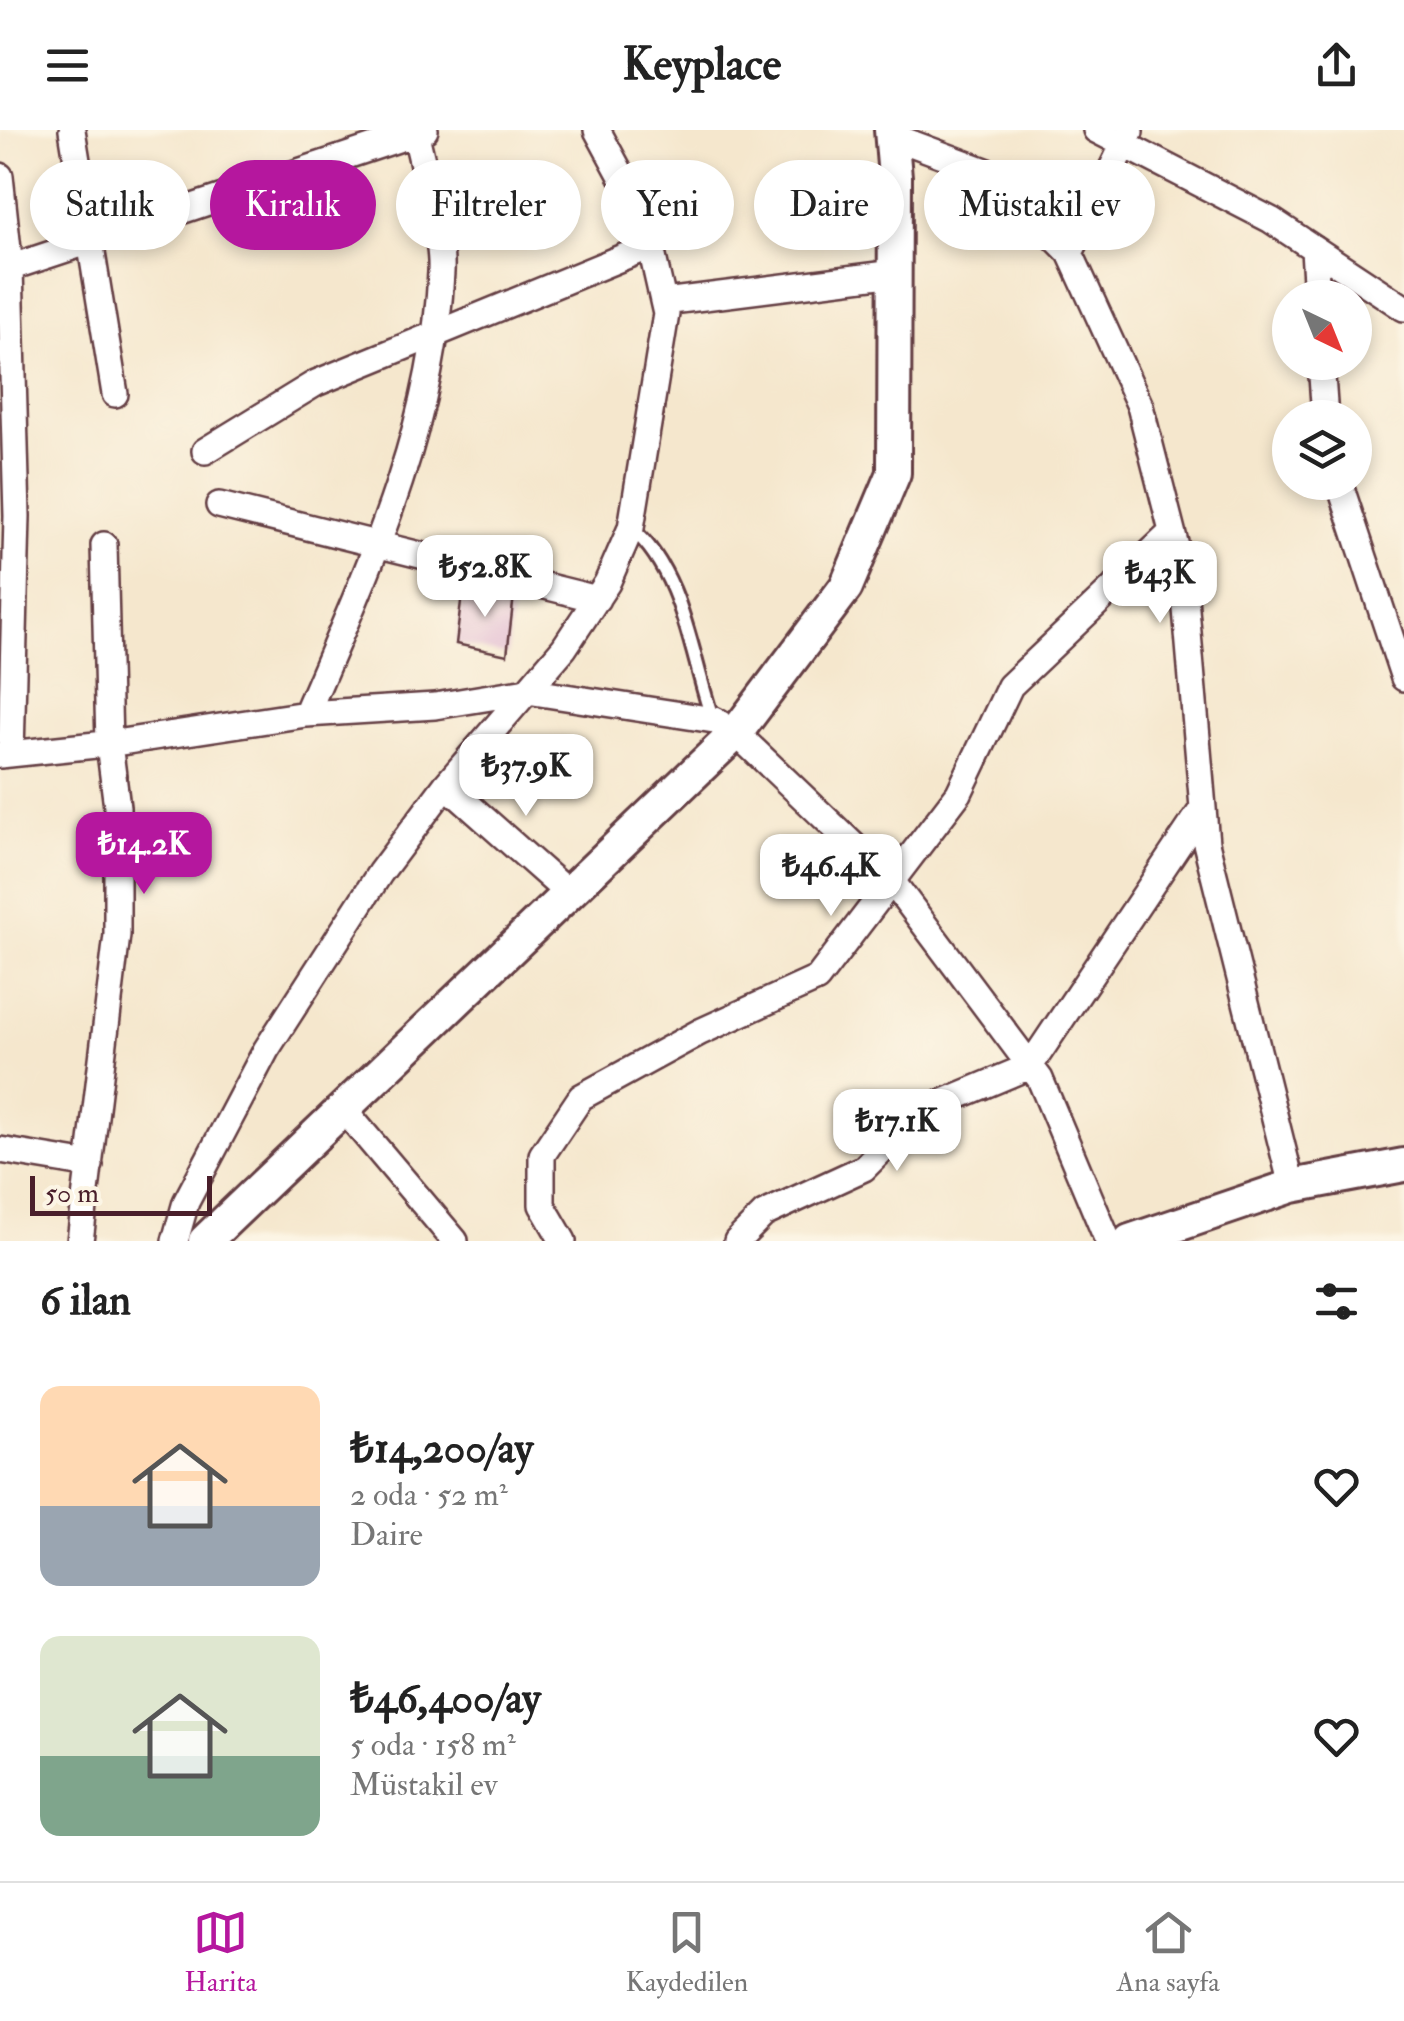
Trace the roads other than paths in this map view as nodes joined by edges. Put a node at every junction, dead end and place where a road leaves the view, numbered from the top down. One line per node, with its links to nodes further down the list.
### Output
1 (72, 130): 7 (street)
2 (597, 130): 8 (street)
3 (1096, 130): 6 (street)
4 (419, 131): 10 (street); 22 (street)
5 (892, 133): 16 (street); 18 (street)
6 (1126, 136): 11 (street); 16 (street)
7 (77, 160)
8 (613, 160)
9 (0, 176): 17 (street)
10 (190, 208)
11 (1314, 249): 19 (street); 21 (street)
12 (65, 250): 17 (street)
13 (93, 250): 23 (street)
14 (640, 250): 22 (street)
15 (651, 250): 20 (street)
16 (1070, 253): 28 (street)
17 (5, 270): 37 (street)
18 (895, 272): 20 (street); 35 (street)
19 (1316, 280)
20 (664, 302): 27 (street)
21 (1404, 308)
22 (434, 332): 24 (street); 29 (street)
23 (115, 394)
24 (205, 451)
25 (1345, 500): 32 (street)
26 (219, 506): 29 (street)
27 (631, 528): 31 (street); 35 (lane)
28 (1172, 532): 39 (street); 40 (street)
29 (379, 545): 31 (street); 34 (street)
30 (104, 546): 36 (street)
31 (597, 598): 33 (street)
32 (1404, 678)
33 (527, 690): 34 (street); 35 (street); 38 (street)
34 (306, 714): 36 (street)
35 (725, 726): 40 (street); 41 (street)
36 (109, 744): 37 (street); 46 (street)
37 (6, 754)
38 (446, 784): 41 (street); 49 (street)
39 (1203, 808): 42 (street); 47 (street)
40 (894, 884): 42 (street); 52 (street)
41 (569, 894): 43 (street)
42 (1030, 1066): 53 (street); 54 (street)
43 (345, 1111): 50 (street); 51 (street)
44 (0, 1150): 46 (street)
45 (1404, 1164): 47 (street)
46 (90, 1165): 48 (street)
47 (1292, 1186): 55 (street)
48 (80, 1241)
49 (175, 1241)
50 (206, 1241)
51 (455, 1241)
52 (563, 1241)
53 (737, 1241)
54 (1108, 1241)
55 (1130, 1241)

